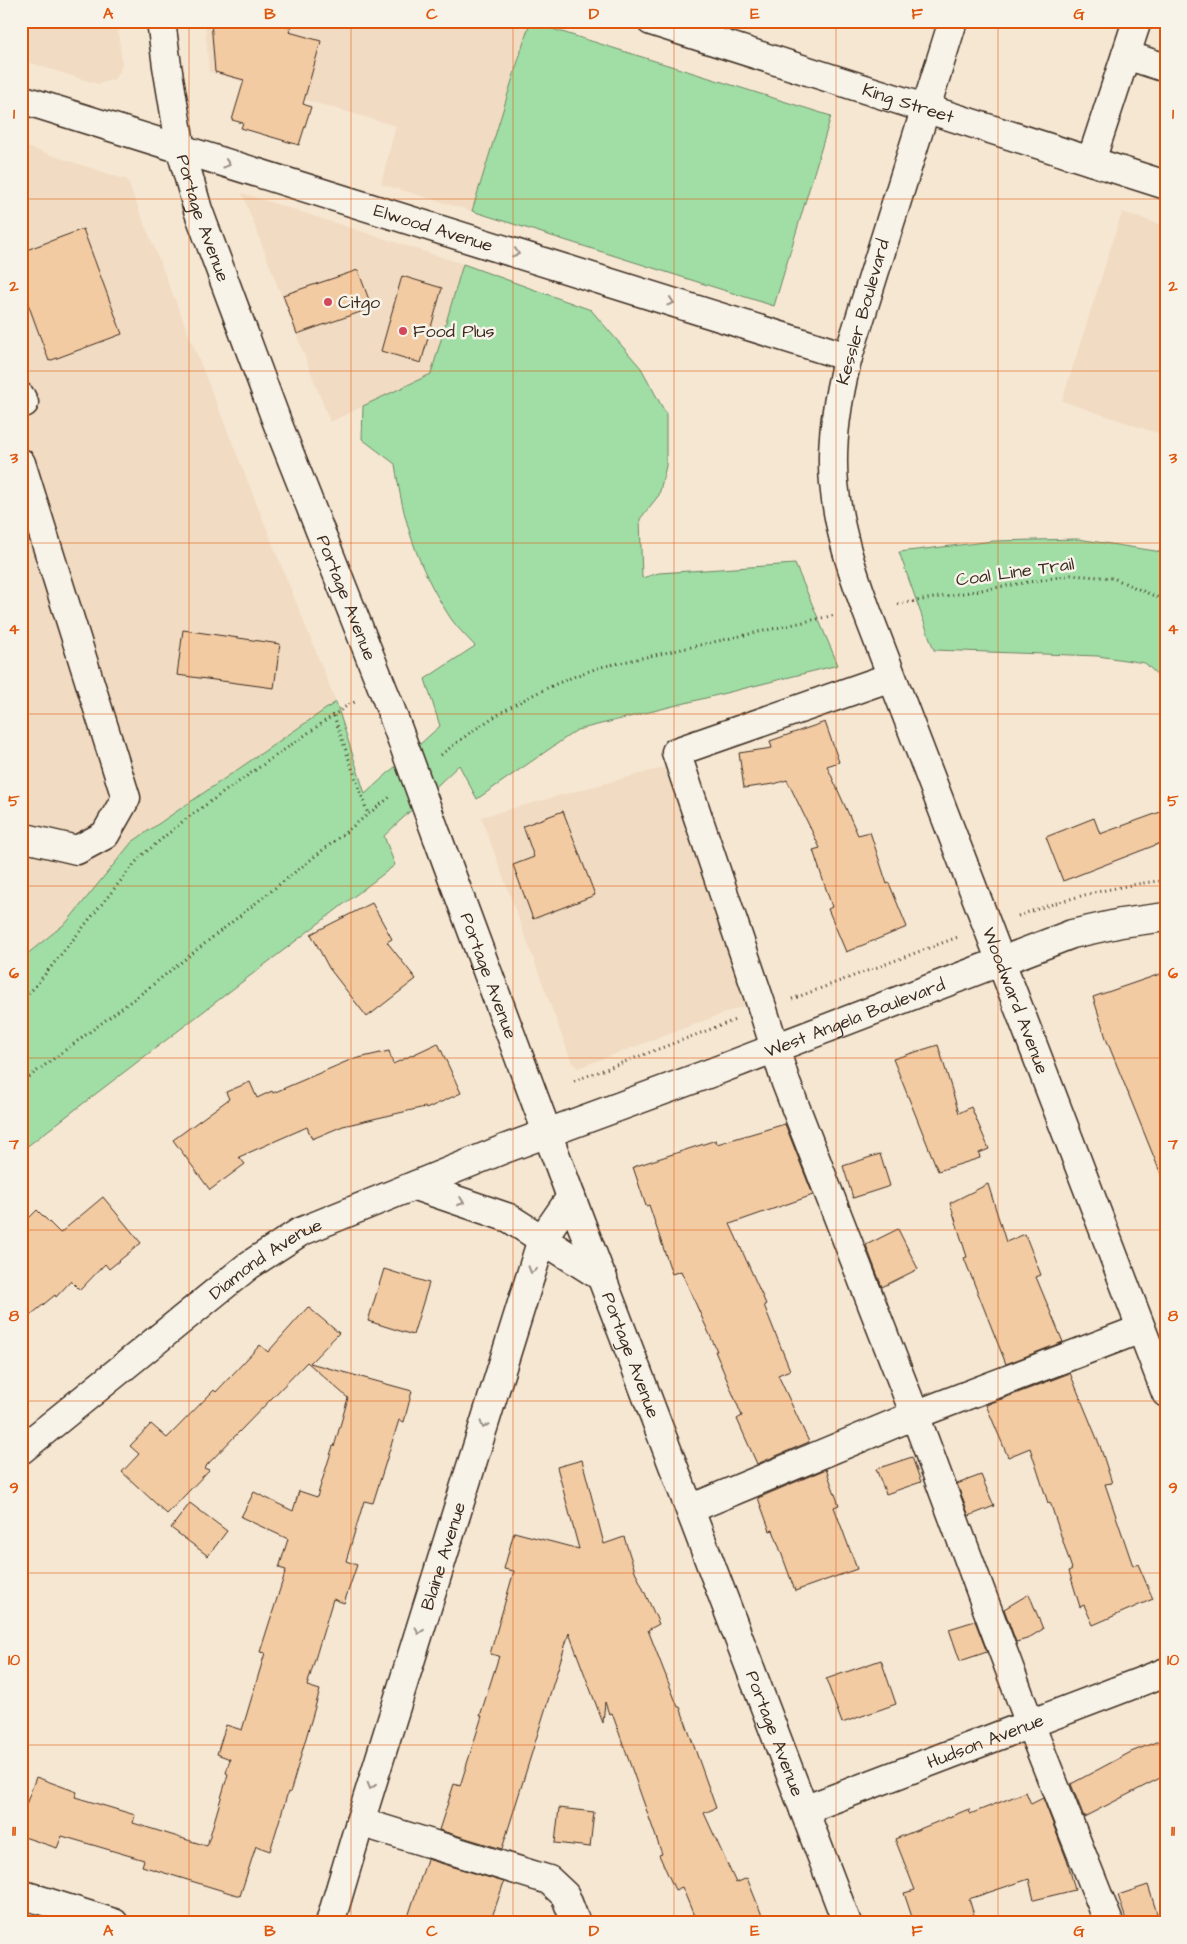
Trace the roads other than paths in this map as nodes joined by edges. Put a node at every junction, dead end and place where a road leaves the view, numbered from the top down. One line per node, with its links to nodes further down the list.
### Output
1 (161, 21): 9 (street, Portage Avenue)
2 (651, 21): 8 (street, King Street)
3 (953, 21): 8 (street, Kessler Boulevard)
4 (1136, 21): 5 (street)
5 (1126, 55): 6 (street); 10 (street)
6 (1166, 68)
7 (21, 99): 9 (street, Elwood Avenue)
8 (925, 108): 10 (street, King Street); 12 (street, Kessler Boulevard)
9 (180, 150): 12 (street, Elwood Avenue, one-way to 12); 20 (street, Portage Avenue, bridge)
10 (1092, 161): 11 (street, King Street)
11 (1166, 185)
12 (848, 357): 14 (street, Kessler Boulevard)
13 (21, 464): 16 (street)
14 (866, 609): 15 (street, Woodward Avenue)
15 (892, 678): 18 (street, Woodward Avenue); 19 (street)
16 (21, 837)
17 (1166, 917): 18 (street, West Angela Boulevard)
18 (1000, 962): 19 (street, West Angela Boulevard); 25 (street, Woodward Avenue)
19 (774, 1048): 20 (street, West Angela Boulevard); 27 (street)
20 (548, 1134): 21 (street, Diamond Avenue); 22 (street, Portage Avenue)
21 (415, 1186): 23 (street, one-way to 23); 28 (street, Diamond Avenue)
22 (571, 1197): 23 (street, Blaine Avenue); 24 (street, Portage Avenue)
23 (542, 1238): 24 (street); 33 (street, Blaine Avenue, one-way to 33)
24 (603, 1278): 29 (street, Portage Avenue)
25 (1141, 1329): 26 (street, Woodward Avenue); 27 (street)
26 (1166, 1393)
27 (915, 1415): 29 (street); 31 (street)
28 (21, 1450)
29 (690, 1509): 32 (street, Portage Avenue)
30 (1166, 1672): 31 (street, Hudson Avenue)
31 (1030, 1724): 32 (street, Hudson Avenue); 40 (street)
32 (804, 1810): 39 (street, Portage Avenue)
33 (360, 1822): 37 (street, Blaine Avenue); 38 (street)
34 (21, 1894): 35 (street)
35 (55, 1914): 36 (street)
36 (114, 1923)
37 (330, 1923)
38 (576, 1923)
39 (847, 1923)
40 (1109, 1923)

